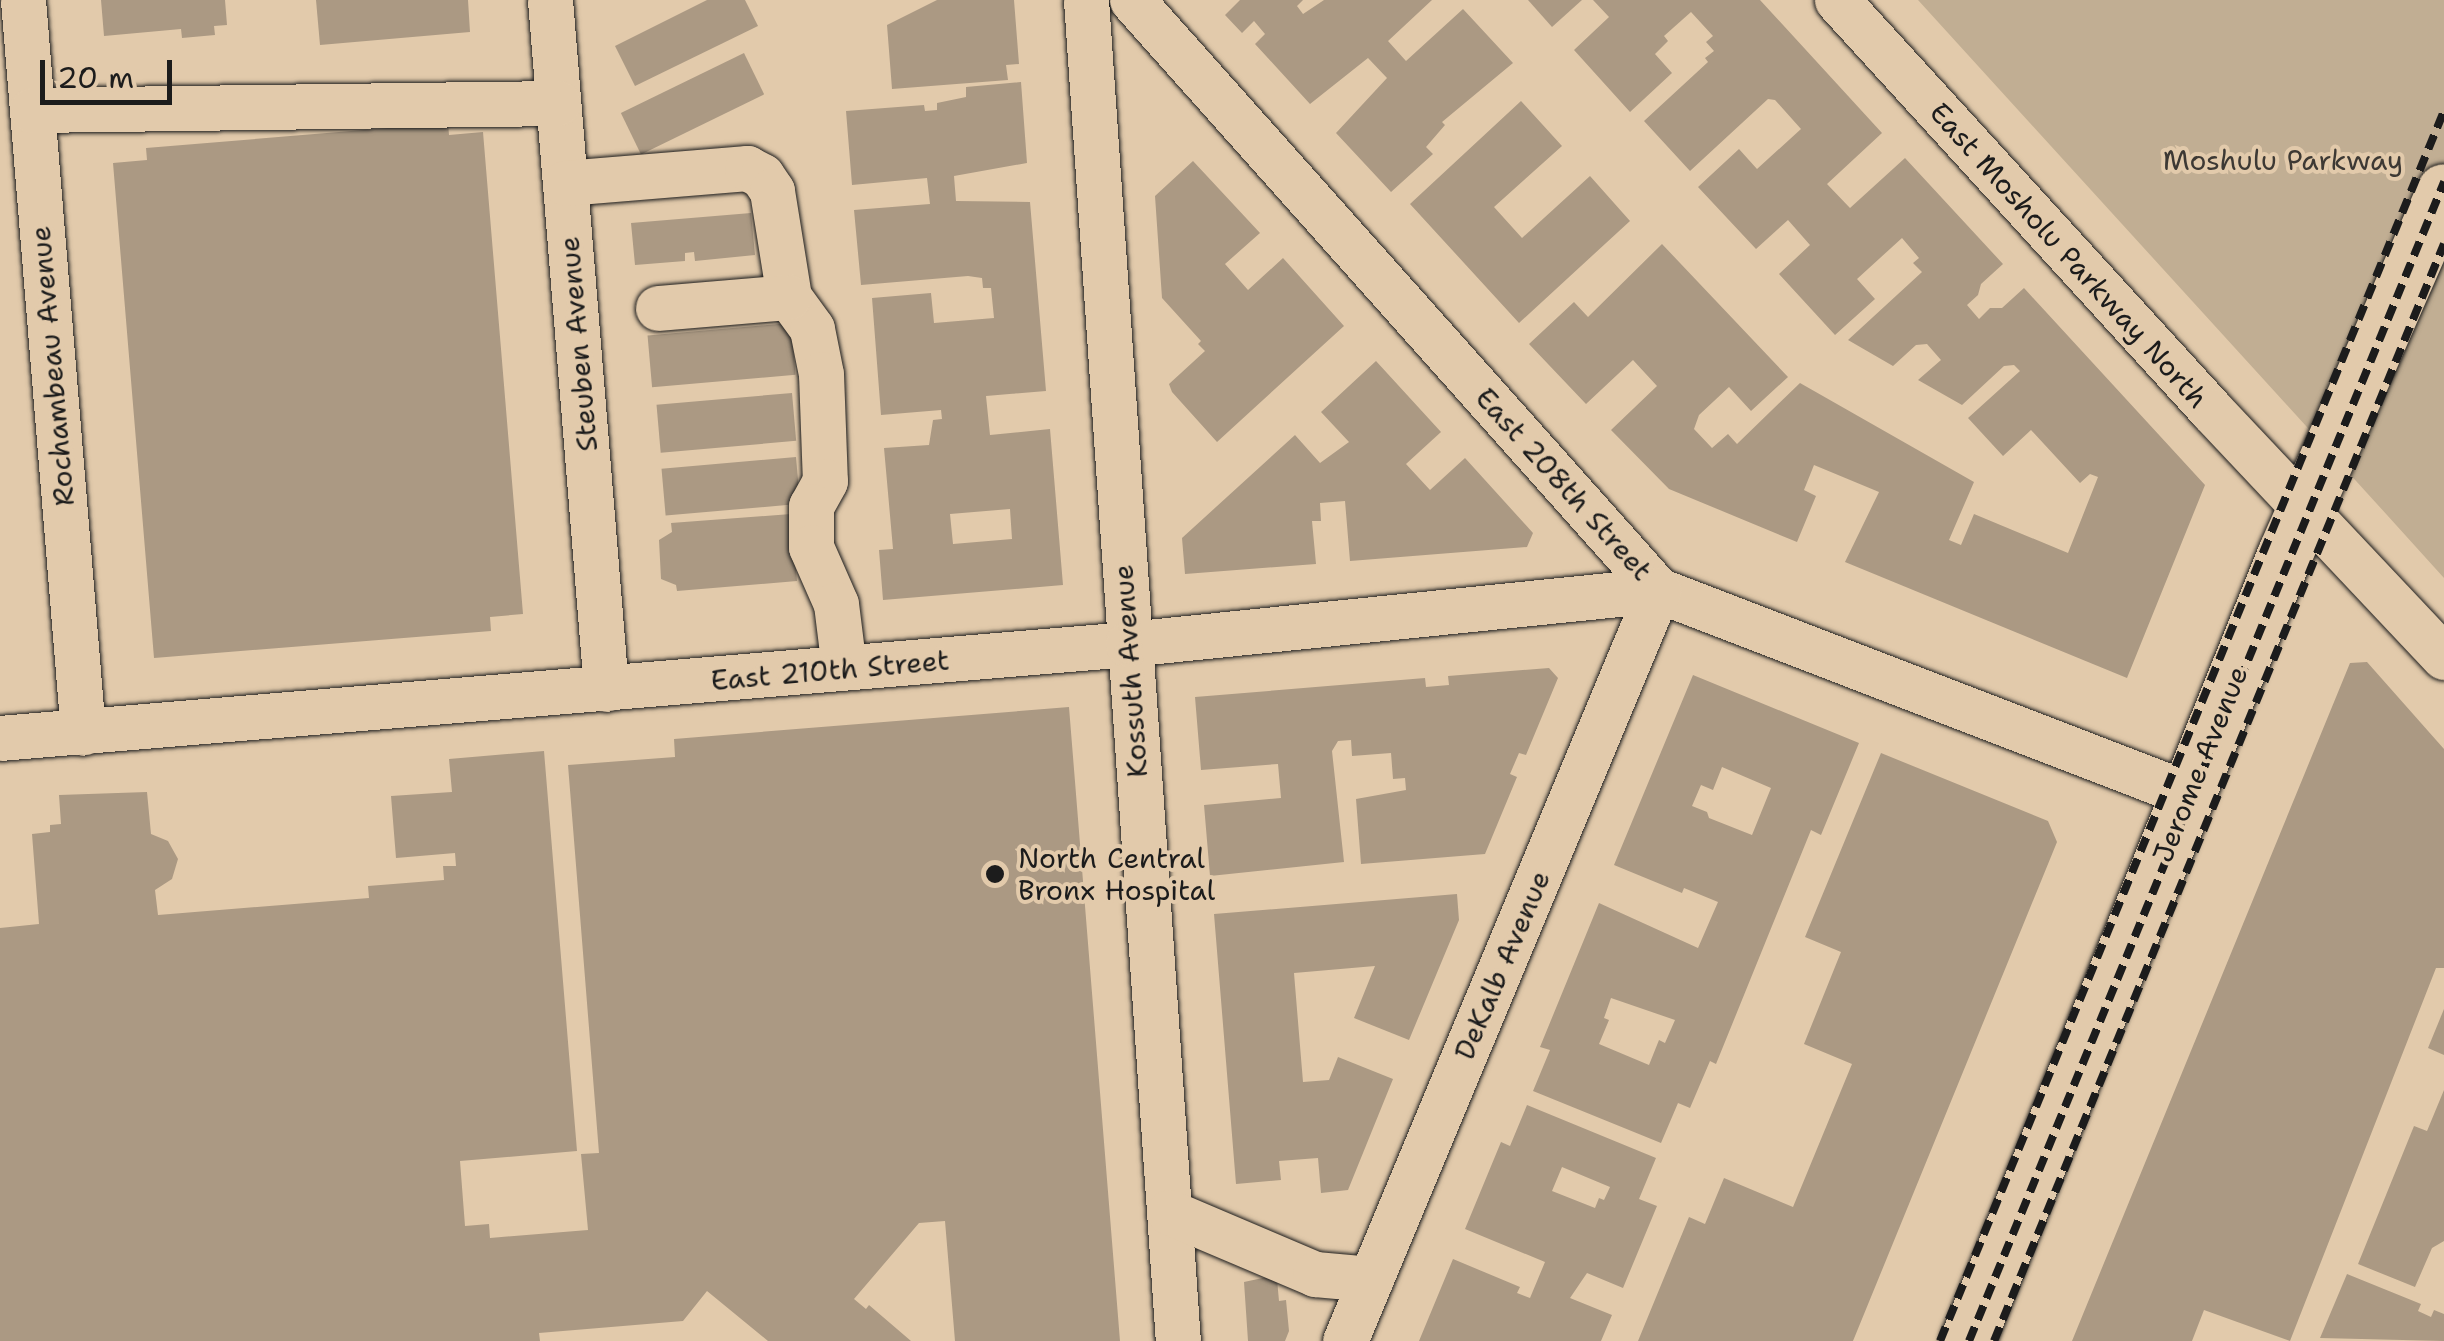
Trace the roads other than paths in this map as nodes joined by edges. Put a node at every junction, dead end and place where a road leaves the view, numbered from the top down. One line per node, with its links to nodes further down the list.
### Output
1 (22, 0): 7 (street, Rochambeau Avenue)
2 (550, 0): 6 (street, Steuben Avenue)
3 (1086, 0): 14 (street, Kossuth Avenue)
4 (1132, 0): 13 (street, East 208th Street)
5 (1837, 0): 12 (street, East Mosholu Parkway North)
6 (558, 103): 7 (street); 8 (street, Steuben Avenue)
7 (32, 110): 18 (street, Rochambeau Avenue)
8 (565, 183): 10 (street); 17 (street, Steuben Avenue)
9 (2444, 191): 12 (main road, Jerome Avenue)
10 (789, 297): 11 (street); 16 (street)
11 (658, 308)
12 (2306, 506): 15 (street, East Mosholu Parkway North); 20 (main road, Jerome Avenue)
13 (1658, 590): 14 (street, East 210th Street); 20 (street, East 208th Street); 22 (street, DeKalb Avenue)
14 (1128, 644): 16 (street, East 210th Street); 21 (street, Kossuth Avenue)
15 (2444, 657)
16 (844, 668): 17 (street, East 210th Street)
17 (606, 689): 18 (street, East 210th Street)
18 (82, 733): 19 (street, East 210th Street)
19 (0, 738)
20 (2188, 794): 25 (main road, Jerome Avenue)
21 (1168, 1212): 22 (street); 23 (street, Kossuth Avenue)
22 (1371, 1279): 24 (street, DeKalb Avenue)
23 (1178, 1341)
24 (1345, 1341)
25 (1967, 1341)

